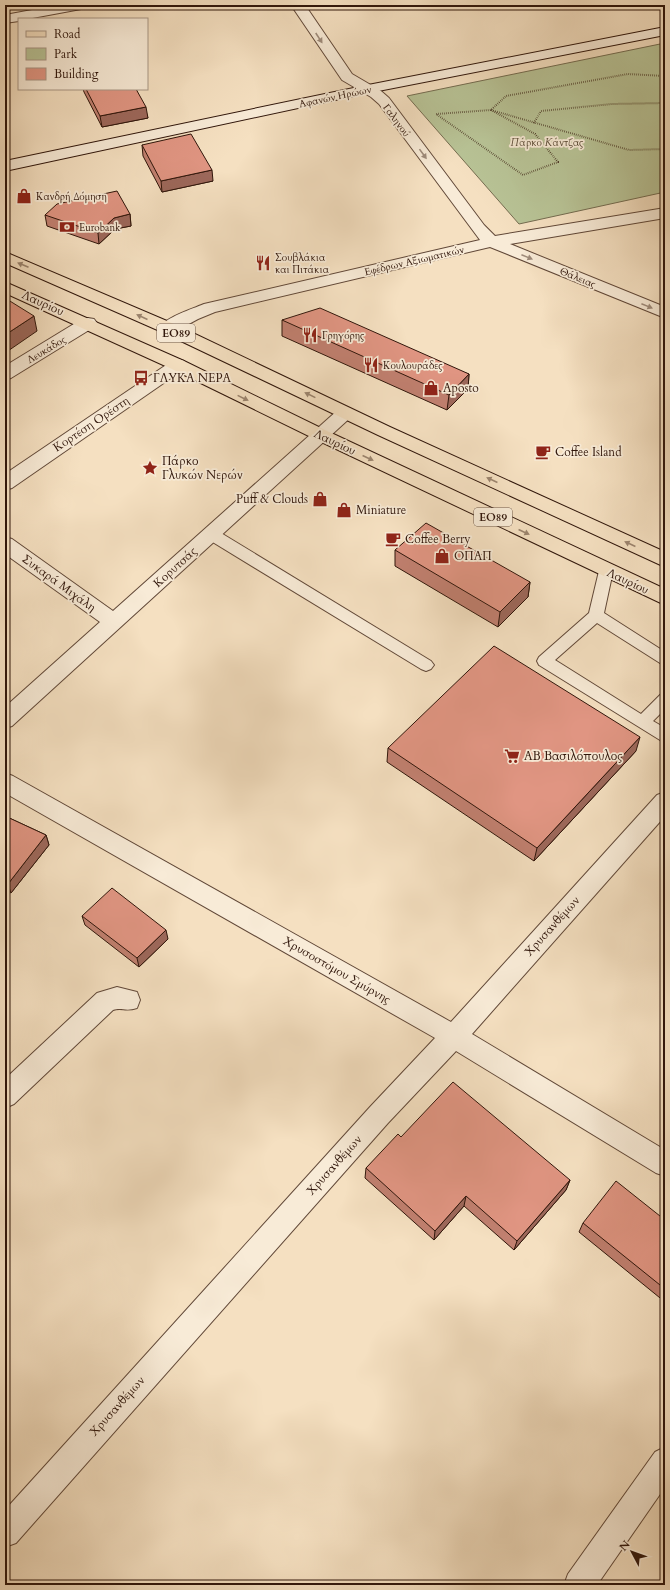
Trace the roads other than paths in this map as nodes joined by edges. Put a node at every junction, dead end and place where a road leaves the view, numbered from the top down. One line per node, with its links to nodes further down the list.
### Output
1 (81, 5): 3 (street)
2 (298, 5): 5 (street, Γαληνού, one-way to 5)
3 (5, 19)
4 (665, 32): 5 (street, Αφανών Ηρώων)
5 (368, 89): 6 (street, Αφανών Ηρώων); 8 (street, Γαληνού, one-way to 8)
6 (5, 166)
7 (665, 213): 8 (street, Εφέδρων Αξιωματικών)
8 (491, 242): 11 (street, Θάλειας, one-way to 11); 13 (street, Εφέδρων Αξιωματικών)
9 (5, 257): 13 (main road, ΕΟ89, one-way to 9)
10 (5, 287): 12 (main road, Λαυρίου / ΕΟ89)
11 (665, 313)
12 (88, 323): 14 (main road, Λαυρίου / ΕΟ89); 15 (street, Λευκάδος)
13 (168, 328): 16 (main road, ΕΟ89, one-way to 13)
14 (178, 365): 17 (main road, Λαυρίου / ΕΟ89, one-way to 17); 18 (street, Κορτέση Ορέστη)
15 (5, 374)
16 (345, 413): 17 (street, Κορυτσάς); 21 (main road, ΕΟ89, one-way to 16)
17 (320, 435): 19 (street, Κορυτσάς); 22 (main road, Λαυρίου / ΕΟ89, one-way to 22)
18 (5, 483)
19 (211, 534): 25 (street, Κορυτσάς); 27 (lane)
20 (5, 544): 25 (street, Συκαρά Μιχάλη)
21 (665, 560)
22 (606, 571): 23 (main road, Λαυρίου / ΕΟ89); 24 (lane)
23 (665, 598)
24 (596, 615): 26 (lane); 30 (lane)
25 (114, 622): 29 (street, Κορυτσάς)
26 (665, 659)
27 (426, 665)
28 (665, 699): 30 (lane)
29 (5, 720)
30 (643, 722): 31 (lane)
31 (665, 736)
32 (5, 782): 35 (street, Χρυσοστόμου Σμύρνης)
33 (665, 801): 35 (street, Χρυσανθέμων)
34 (128, 1000): 36 (street)
35 (454, 1036): 37 (street, Χρυσοστόμου Σμύρνης); 39 (street, Χρυσανθέμων)
36 (5, 1096)
37 (665, 1164)
38 (665, 1462): 40 (street)
39 (5, 1532)
40 (579, 1585)

